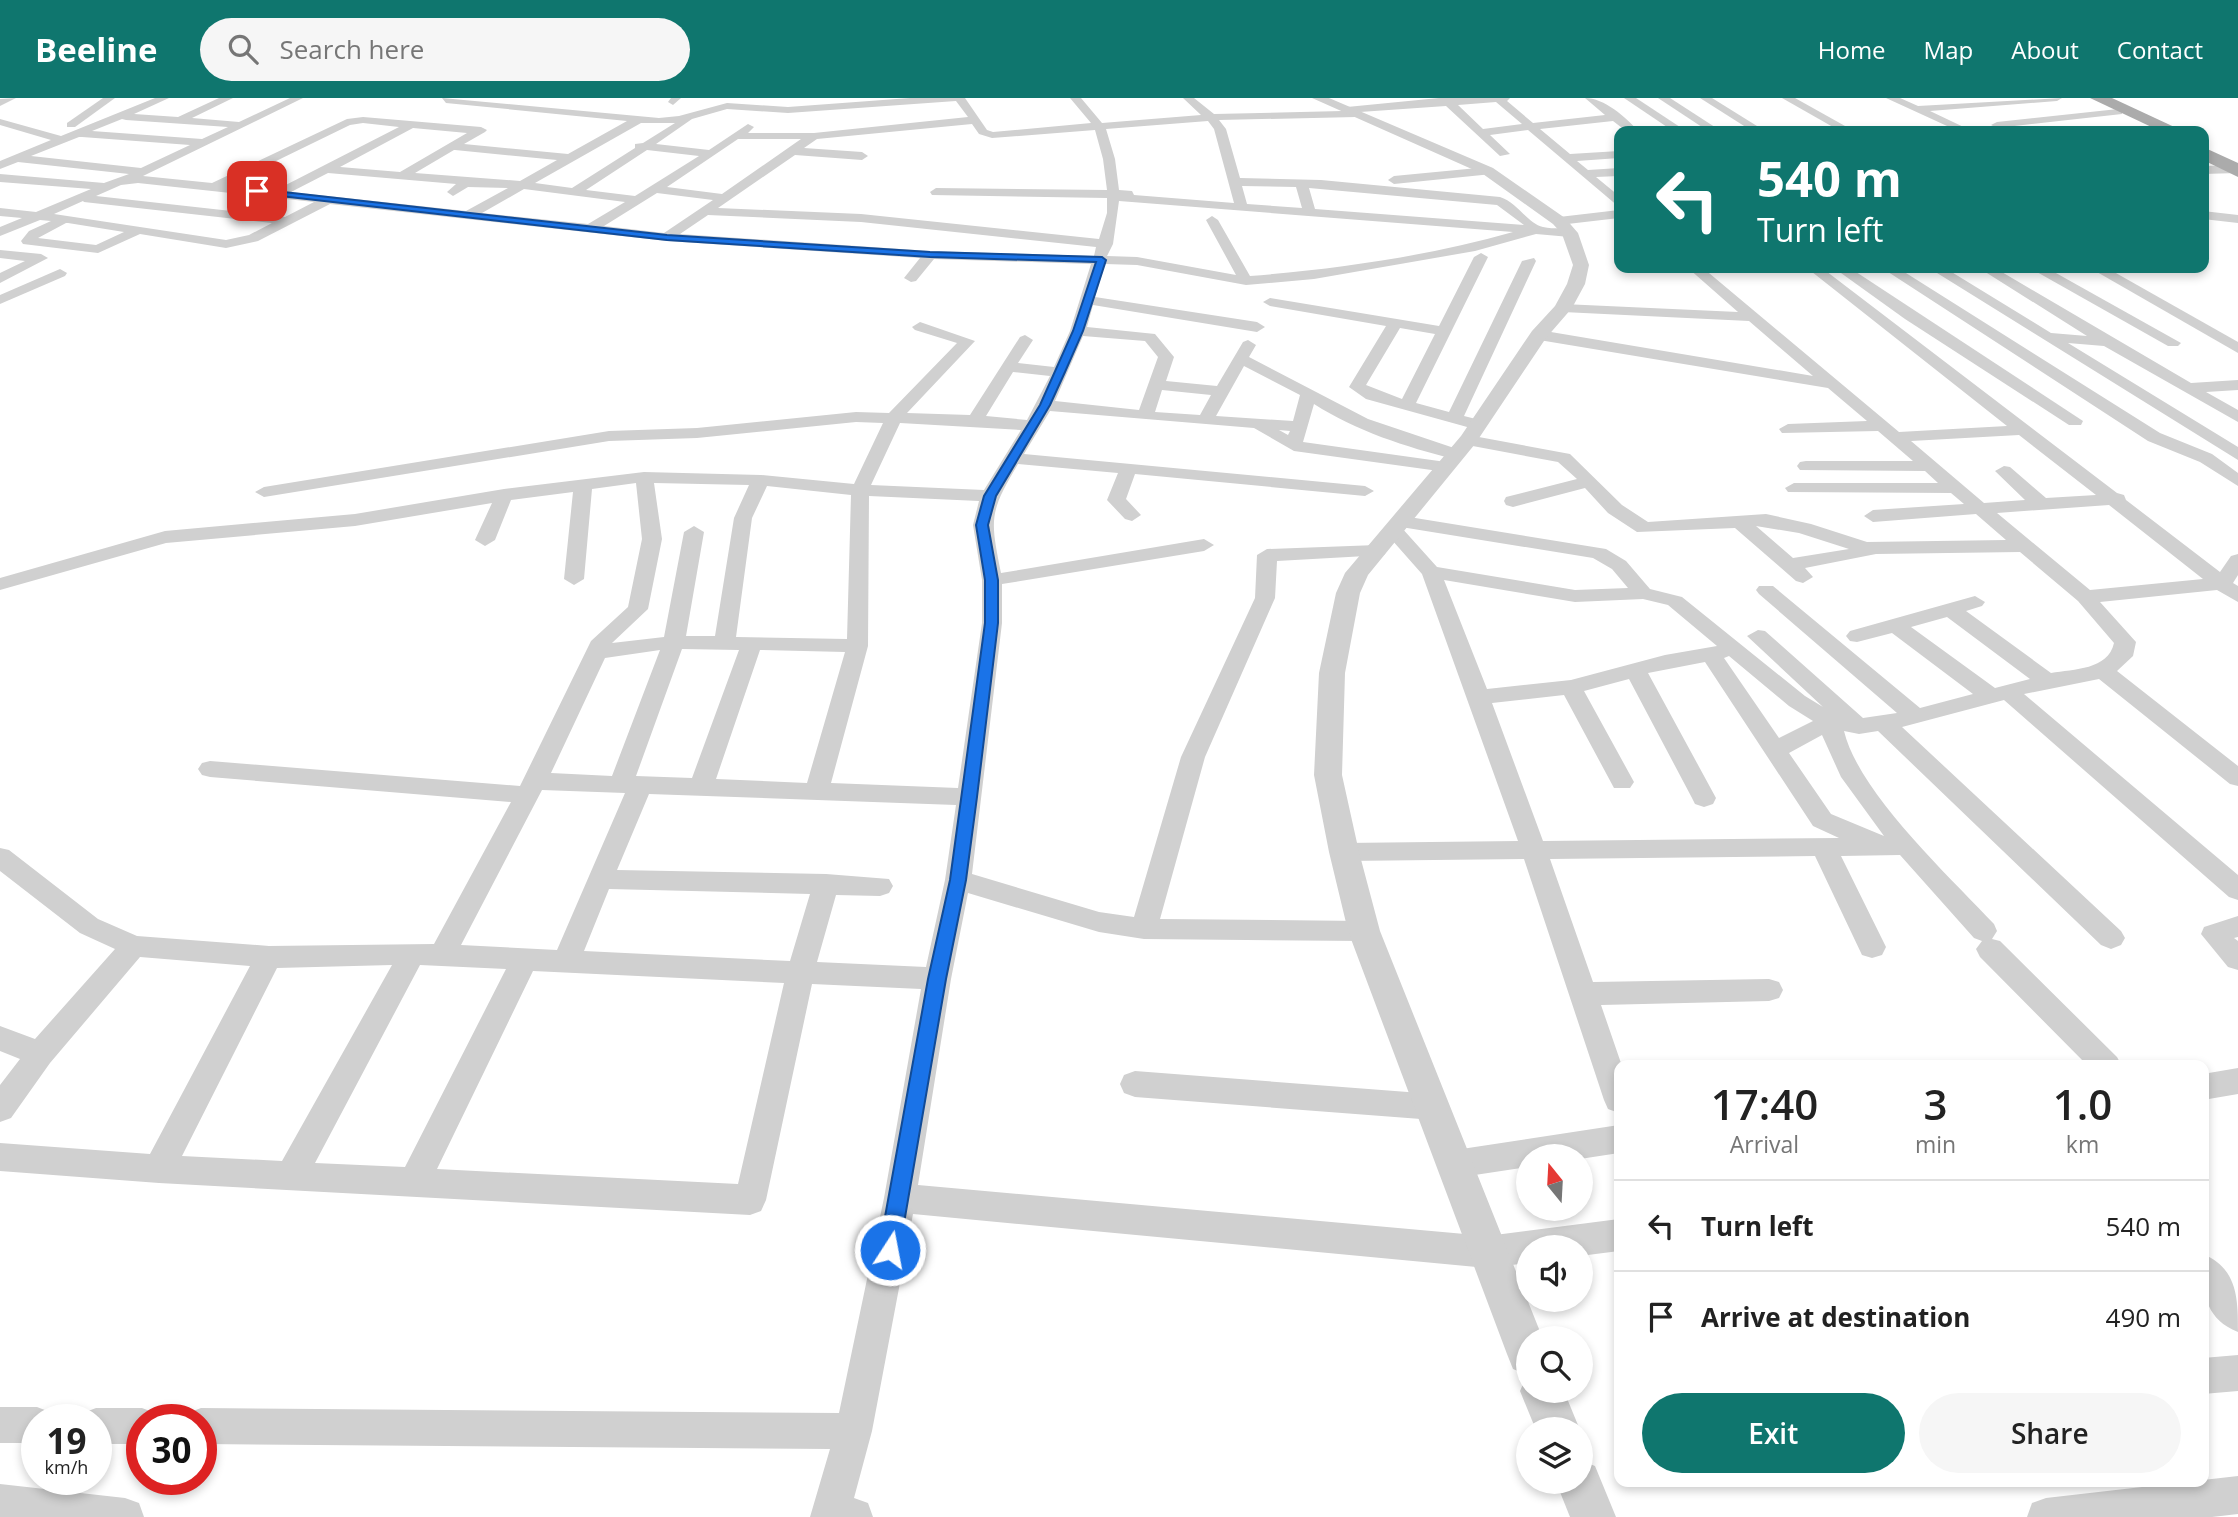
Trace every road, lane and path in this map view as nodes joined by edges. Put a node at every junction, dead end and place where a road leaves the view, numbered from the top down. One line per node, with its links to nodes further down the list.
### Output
1 (11, 98): 28 (street)
2 (110, 98): 72 (street)
3 (505, 98): 30 (street)
4 (954, 98): 21 (street)
5 (960, 98): 47 (street)
6 (1075, 98): 54 (street)
7 (1188, 98): 42 (street)
8 (1318, 98): 34 (street)
9 (1498, 98): 10 (street); 24 (street); 63 (street)
10 (1506, 98)
11 (1590, 98): 43 (street)
12 (1629, 98): 56 (street)
13 (1663, 98): 57 (street)
14 (1705, 98): 58 (street)
15 (1787, 98): 59 (street)
16 (1892, 98): 36 (street)
17 (2057, 98): 25 (street)
18 (2084, 98): 38 (main road)
19 (2098, 98): 62 (main road)
20 (444, 99): 30 (street)
21 (891, 99): 35 (street)
22 (159, 100): 31 (street); 32 (street)
23 (293, 100): 37 (street)
24 (1447, 100): 34 (street); 68 (street)
25 (2020, 100): 36 (street); 44 (street)
26 (232, 101): 31 (street)
27 (742, 101): 35 (street); 40 (street)
28 (0, 103)
29 (621, 104): 39 (street)
30 (493, 105): 33 (street)
31 (187, 107): 32 (street); 37 (street); 46 (street)
32 (139, 108): 41 (street)
33 (524, 108): 39 (street); 66 (street)
34 (1357, 108): 42 (street); 92 (street)
35 (771, 109): 70 (street)
36 (1916, 109): 60 (street)
37 (252, 112): 50 (street)
38 (2118, 112): 44 (street); 61 (main road)
39 (601, 116): 45 (street)
40 (693, 116): 45 (street); 77 (street)
41 (118, 117): 46 (street); 49 (street)
42 (1211, 117): 54 (street); 65 (street)
43 (1616, 117): 55 (street); 63 (street)
44 (2061, 118): 53 (street)
45 (639, 119): 75 (street)
46 (178, 120): 50 (street); 64 (street)
47 (975, 120): 54 (street); 71 (street)
48 (0, 122): 72 (street)
49 (103, 123): 64 (street); 69 (street)
50 (241, 124): 67 (street)
51 (411, 125): 66 (street); 89 (street); 106 (street)
52 (1294, 125): 65 (street)
53 (1997, 125)
54 (1100, 126): 112 (street)
55 (1627, 126)
56 (1672, 126)
57 (1707, 126)
58 (1751, 126)
59 (1839, 126)
60 (1955, 126)
61 (2154, 126)
62 (2156, 126)
63 (1531, 127): 68 (street); 85 (street)
64 (160, 128): 67 (street); 73 (street)
65 (1220, 129): 100 (street)
66 (479, 131): 76 (street)
67 (225, 132): 74 (street)
68 (1483, 132): 80 (street)
69 (78, 134): 72 (street); 73 (street)
70 (737, 136): 71 (street); 81 (street)
71 (814, 136): 79 (street)
72 (57, 138): 86 (street)
73 (137, 138): 74 (street)
74 (201, 142): 91 (street)
75 (600, 142): 77 (street); 84 (street)
76 (455, 147): 84 (street); 95 (street)
77 (646, 147): 81 (street); 109 (street)
78 (2209, 150): 88 (main road)
79 (793, 151): 83 (street); 113 (street)
80 (1504, 153)
81 (711, 154): 107 (street)
82 (1614, 154): 85 (street)
83 (862, 156)
84 (571, 158): 105 (street)
85 (1567, 158): 94 (street)
86 (17, 159): 87 (street); 91 (street)
87 (0, 165)
88 (2237, 167): 90 (street)
89 (327, 169): 95 (street); 110 (street)
90 (2209, 169)
91 (140, 171): 98 (street)
92 (1488, 171): 99 (street); 137 (street)
93 (1614, 172): 94 (street)
94 (1585, 174): 115 (street)
95 (403, 175): 102 (street)
96 (936, 175): 121 (street)
97 (0, 178): 101 (street)
98 (125, 180): 104 (street); 106 (street)
99 (1376, 181)
100 (1235, 182): 103 (street); 120 (street)
101 (56, 183): 104 (street); 122 (street)
102 (465, 183): 105 (street); 108 (street)
103 (1310, 184): 125 (street); 132 (street)
104 (107, 186): 114 (street)
105 (523, 186): 109 (street); 127 (street)
106 (215, 187): 110 (street)
107 (656, 189): 113 (street); 117 (street)
108 (452, 192)
109 (575, 192): 117 (street)
110 (278, 194): 116 (street)
111 (1128, 194): 112 (street)
112 (1113, 195): 120 (street); 121 (street); 143 (street)
113 (721, 197): 124 (street)
114 (80, 198): 119 (street); 129 (street)
115 (1614, 199)
116 (328, 200): 127 (street); 136 (street)
117 (638, 200): 138 (street)
118 (1343, 200): 132 (street)
119 (116, 201): 123 (street); 133 (street)
120 (1242, 207): 125 (street)
121 (937, 209): 131 (street); 143 (street)
122 (0, 210): 129 (street)
123 (197, 210): 136 (street); 140 (street)
124 (705, 211): 131 (street); 142 (street)
125 (1310, 212): 139 (street)
126 (133, 214): 134 (street)
127 (469, 215): 138 (street)
128 (1614, 215): 137 (street)
129 (35, 216): 133 (street); 141 (street)
130 (2209, 216): 135 (street)
131 (861, 218): 144 (street)
132 (1524, 218): 139 (street)
133 (68, 219): 134 (street); 140 (street)
134 (107, 219): 140 (street)
135 (2238, 219)
136 (289, 221): 140 (street)
137 (1564, 227): 139 (street); 165 (street)
138 (590, 229): 142 (street)
139 (1536, 230): 145 (street)
140 (145, 231)
141 (0, 232)
142 (667, 237): 144 (street)
143 (1106, 244): 159 (street)
144 (813, 248): 147 (street)
145 (1478, 252): 161 (street); 162 (street); 171 (street)
146 (1, 254): 160 (street)
147 (930, 255): 158 (street); 159 (street)
148 (1529, 261): 201 (street)
149 (60, 273): 163 (street)
150 (1701, 273): 166 (street)
151 (1820, 273): 199 (street)
152 (1848, 273): 195 (street)
153 (1896, 273): 172 (street)
154 (1944, 273): 174 (street)
155 (1994, 273): 176 (street)
156 (2046, 273): 177 (street)
157 (2107, 273): 178 (street)
158 (911, 278)
159 (1095, 278): 162 (street); 169 (street); 170 (street)
160 (0, 279)
161 (1275, 280): 162 (street); 164 (street)
162 (1246, 281)
163 (0, 300)
164 (1270, 302): 167 (street); 169 (street)
165 (1563, 308): 166 (street); 173 (street)
166 (1754, 317): 182 (street)
167 (1395, 324): 171 (street); 188 (street)
168 (920, 327): 191 (street)
169 (1257, 327): 179 (street)
170 (1078, 331): 181 (street); 184 (street)
171 (1444, 331): 188 (street)
172 (1988, 334): 174 (street); 213 (street)
173 (1539, 335): 182 (street); 201 (street)
174 (2046, 337): 176 (street); 203 (street)
175 (1025, 340): 180 (street)
176 (2108, 342): 185 (street)
177 (2173, 343)
178 (2238, 348)
179 (1241, 359): 186 (street); 187 (street)
180 (1006, 367): 181 (street); 193 (street)
181 (1060, 372): 189 (street)
182 (1833, 384): 200 (street)
183 (2238, 384): 185 (street)
184 (1156, 385): 186 (street); 190 (street)
185 (2186, 388): 192 (street)
186 (1222, 391): 194 (street)
187 (1309, 393): 197 (street); 201 (street)
188 (1407, 405): 201 (street)
189 (1038, 415): 190 (street); 193 (street); 204 (street)
190 (1145, 416): 194 (street)
191 (894, 417): 193 (street); 217 (street); 219 (street)
192 (2238, 417)
193 (975, 420)
194 (1205, 420): 196 (street)
195 (2075, 421)
196 (1257, 424): 197 (street); 202 (street)
197 (1298, 426): 202 (street)
198 (1788, 429): 200 (street)
199 (2022, 430): 200 (street); 222 (street)
200 (1889, 431): 206 (street)
201 (1464, 438): 202 (street); 212 (street); 230 (street)
202 (1294, 446): 211 (street)
203 (2238, 455)
204 (1012, 458): 207 (street); 221 (street)
205 (1806, 466): 206 (street)
206 (1929, 466): 216 (street)
207 (1128, 470): 211 (street); 226 (street)
208 (2004, 471): 224 (street)
209 (645, 477): 210 (street); 214 (street); 253 (street)
210 (761, 480): 217 (street); 250 (street)
211 (1287, 480): 218 (street)
212 (1589, 481): 223 (street); 228 (street)
213 (2238, 481)
214 (583, 487): 220 (street); 237 (street)
215 (1794, 488): 216 (street)
216 (1956, 488): 225 (street)
217 (860, 490): 221 (street); 252 (street)
218 (1365, 491)
219 (264, 492)
220 (504, 495): 231 (street); 239 (street)
221 (990, 496): 238 (street)
222 (2116, 499): 224 (street); 240 (street)
223 (1513, 501)
224 (2041, 504): 225 (street)
225 (1979, 508): 227 (street); 233 (street)
226 (1132, 515)
227 (1873, 516)
228 (1739, 522): 234 (street); 234 (street)
229 (694, 533): 249 (street)
230 (1391, 535): 236 (street); 242 (street); 279 (street); 287 (street)
231 (485, 540)
232 (1205, 545): 238 (street)
233 (2024, 546): 234 (street); 243 (street)
234 (1888, 548)
235 (2238, 560): 240 (street)
236 (1430, 572): 242 (street); 260 (street)
237 (574, 579)
238 (992, 580): 273 (street)
239 (0, 584)
240 (2230, 589): 243 (street)
241 (1766, 590): 261 (street)
242 (1643, 593): 254 (street)
243 (2085, 597): 256 (street)
244 (1975, 602): 245 (street)
245 (1951, 610): 246 (street); 257 (street)
246 (1895, 625): 248 (street); 259 (street)
247 (1758, 636): 264 (street)
248 (1857, 636)
249 (674, 642): 250 (street); 253 (street); 269 (street)
250 (724, 645): 251 (street)
251 (751, 646): 252 (street); 270 (street)
252 (857, 646): 272 (street)
253 (597, 652): 271 (street)
254 (1722, 652): 255 (street); 262 (street); 265 (street)
255 (1636, 671): 258 (street); 274 (street)
256 (2103, 671): 257 (street); 267 (street)
257 (2047, 681): 259 (street)
258 (1571, 687): 260 (street); 268 (street)
259 (2001, 695): 261 (street); 285 (street)
260 (1479, 697): 278 (street)
261 (1916, 717): 263 (street)
262 (1830, 721): 264 (street); 265 (street); 275 (street)
263 (1885, 724): 264 (street); 289 (street)
264 (1858, 726)
265 (1776, 750): 276 (street)
266 (210, 769): 271 (street)
267 (2238, 778)
268 (1622, 782)
269 (631, 785): 270 (street); 271 (street); 281 (street)
270 (701, 787): 272 (street)
271 (532, 788): 293 (street)
272 (817, 792): 273 (street)
273 (970, 797): 282 (street)
274 (1704, 798)
275 (1908, 845): 276 (street); 304 (street)
276 (1882, 846): 277 (street)
277 (1824, 848): 278 (street); 291 (street)
278 (1533, 849): 279 (street); 301 (street)
279 (1344, 852): 288 (street)
280 (0, 858): 290 (street)
281 (601, 879): 283 (street); 297 (street)
282 (958, 880): 287 (street); 299 (street)
283 (826, 884): 284 (street); 298 (street)
284 (880, 886)
285 (2238, 890)
286 (2238, 926): 296 (street)
287 (1144, 929): 288 (street)
288 (1364, 931): 309 (street)
289 (2111, 938)
290 (134, 946): 294 (street); 303 (street)
291 (1872, 947)
292 (412, 954): 293 (street); 294 (street); 315 (street)
293 (442, 955): 295 (street)
294 (269, 957): 314 (street)
295 (525, 959): 297 (street); 316 (street)
296 (2238, 959)
297 (566, 961): 298 (street)
298 (801, 971): 299 (street); 316 (street)
299 (937, 979): 317 (street)
300 (1769, 990): 301 (street)
301 (1582, 994): 307 (street)
302 (0, 1038): 303 (street)
303 (40, 1054): 310 (street)
304 (2101, 1060)
305 (2238, 1081): 308 (street)
306 (1135, 1084): 309 (street)
307 (1614, 1086)
308 (2209, 1086)
309 (1434, 1107): 313 (street)
310 (0, 1109)
311 (1614, 1140): 313 (street)
312 (0, 1157): 314 (street)
313 (1455, 1164): 319 (street)
314 (159, 1169): 315 (street)
315 (290, 1176): 316 (street)
316 (414, 1182)
317 (900, 1198): 319 (street); 328 (street)
318 (1614, 1236): 319 (street)
319 (1487, 1252): 322 (street)
320 (2209, 1278): 321 (street)
321 (2238, 1315)
322 (1517, 1326)
323 (2238, 1373): 324 (street)
324 (2209, 1375)
325 (0, 1425): 326 (street)
326 (21, 1425)
327 (217, 1426): 328 (street)
328 (854, 1432): 332 (street)
329 (1584, 1494): 334 (street)
330 (2238, 1495): 335 (street)
331 (0, 1503): 333 (street)
332 (838, 1515)
333 (125, 1517)
334 (1593, 1517)
335 (2046, 1517)

